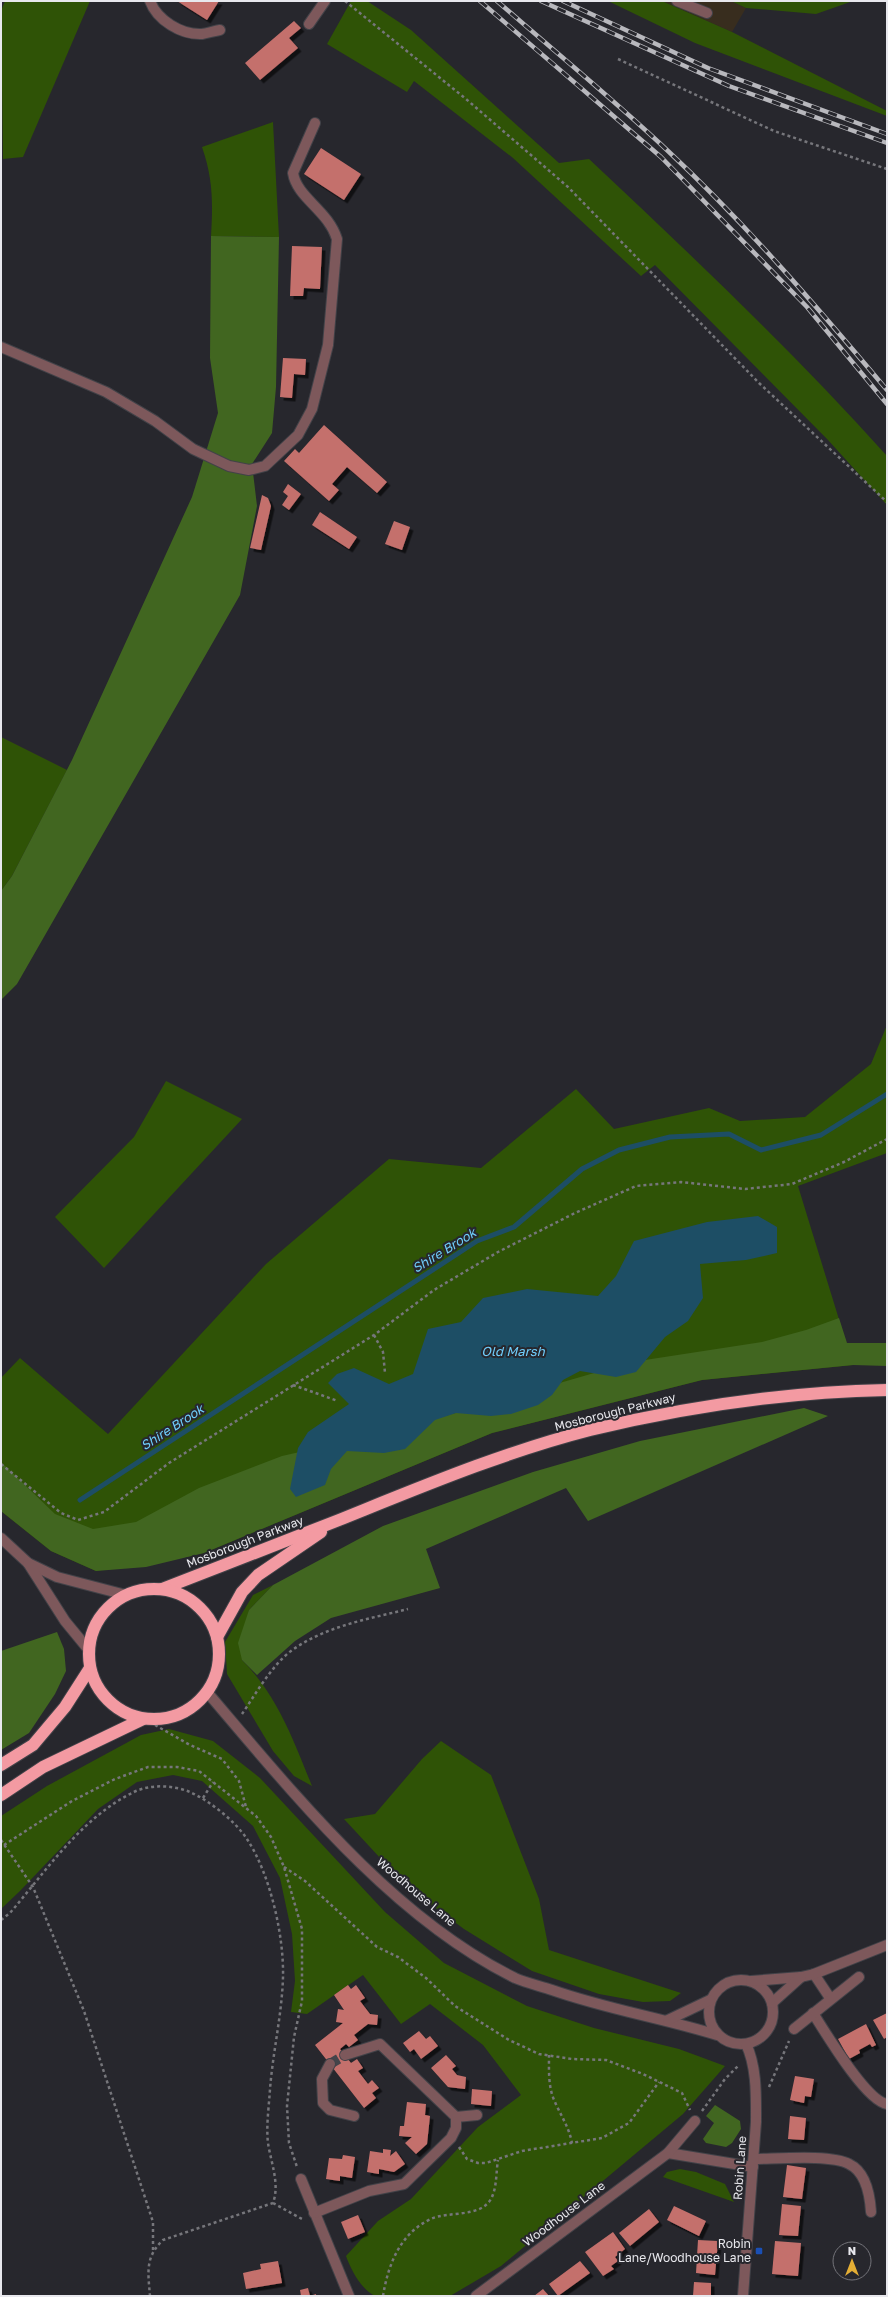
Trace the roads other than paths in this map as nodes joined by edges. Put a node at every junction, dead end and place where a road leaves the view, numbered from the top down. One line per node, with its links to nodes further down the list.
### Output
1 (150, 1): 6 (street)
2 (325, 1): 5 (street)
3 (677, 1): 4 (street)
4 (707, 12)
5 (309, 24)
6 (220, 30)
7 (314, 123): 8 (street)
8 (1, 347)
9 (887, 1390): 10 (highway, Mosborough Parkway)
10 (338, 1520): 13 (highway, Mosborough Parkway); 15 (highway, Mosborough Parkway)
11 (1, 1538): 12 (street)
12 (28, 1563): 14 (street); 16 (street)
13 (162, 1589): 14 (highway); 15 (highway)
14 (126, 1595): 16 (highway)
15 (217, 1637): 18 (highway)
16 (88, 1649): 17 (highway)
17 (90, 1668): 19 (highway); 20 (highway)
18 (207, 1692): 19 (highway); 31 (street, Woodhouse Lane)
19 (145, 1718): 21 (highway)
20 (1, 1766)
21 (1, 1795)
22 (887, 1945): 23 (street)
23 (814, 1974): 24 (street); 27 (street)
24 (801, 1977): 26 (street); 29 (street)
25 (859, 1977): 27 (street)
26 (751, 1981): 28 (street); 29 (street)
27 (830, 1998): 30 (street)
28 (710, 2000): 31 (street); 33 (street)
29 (772, 2003): 34 (street)
30 (813, 2013): 32 (street); 37 (street)
31 (668, 2020): 33 (street, Woodhouse Lane)
32 (794, 2029)
33 (717, 2035): 34 (street)
34 (746, 2044): 43 (street, Robin Lane)
35 (345, 2055): 40 (street)
36 (330, 2064): 39 (street)
37 (887, 2104)
38 (477, 2115): 40 (street)
39 (354, 2116)
40 (456, 2117): 46 (street)
41 (695, 2121): 42 (street, Woodhouse Lane)
42 (668, 2153): 43 (street); 48 (street, Woodhouse Lane)
43 (754, 2163): 45 (street); 49 (street, Robin Lane)
44 (301, 2179): 46 (street)
45 (871, 2212)
46 (314, 2213): 47 (street)
47 (349, 2296)
48 (476, 2296)
49 (743, 2296)

